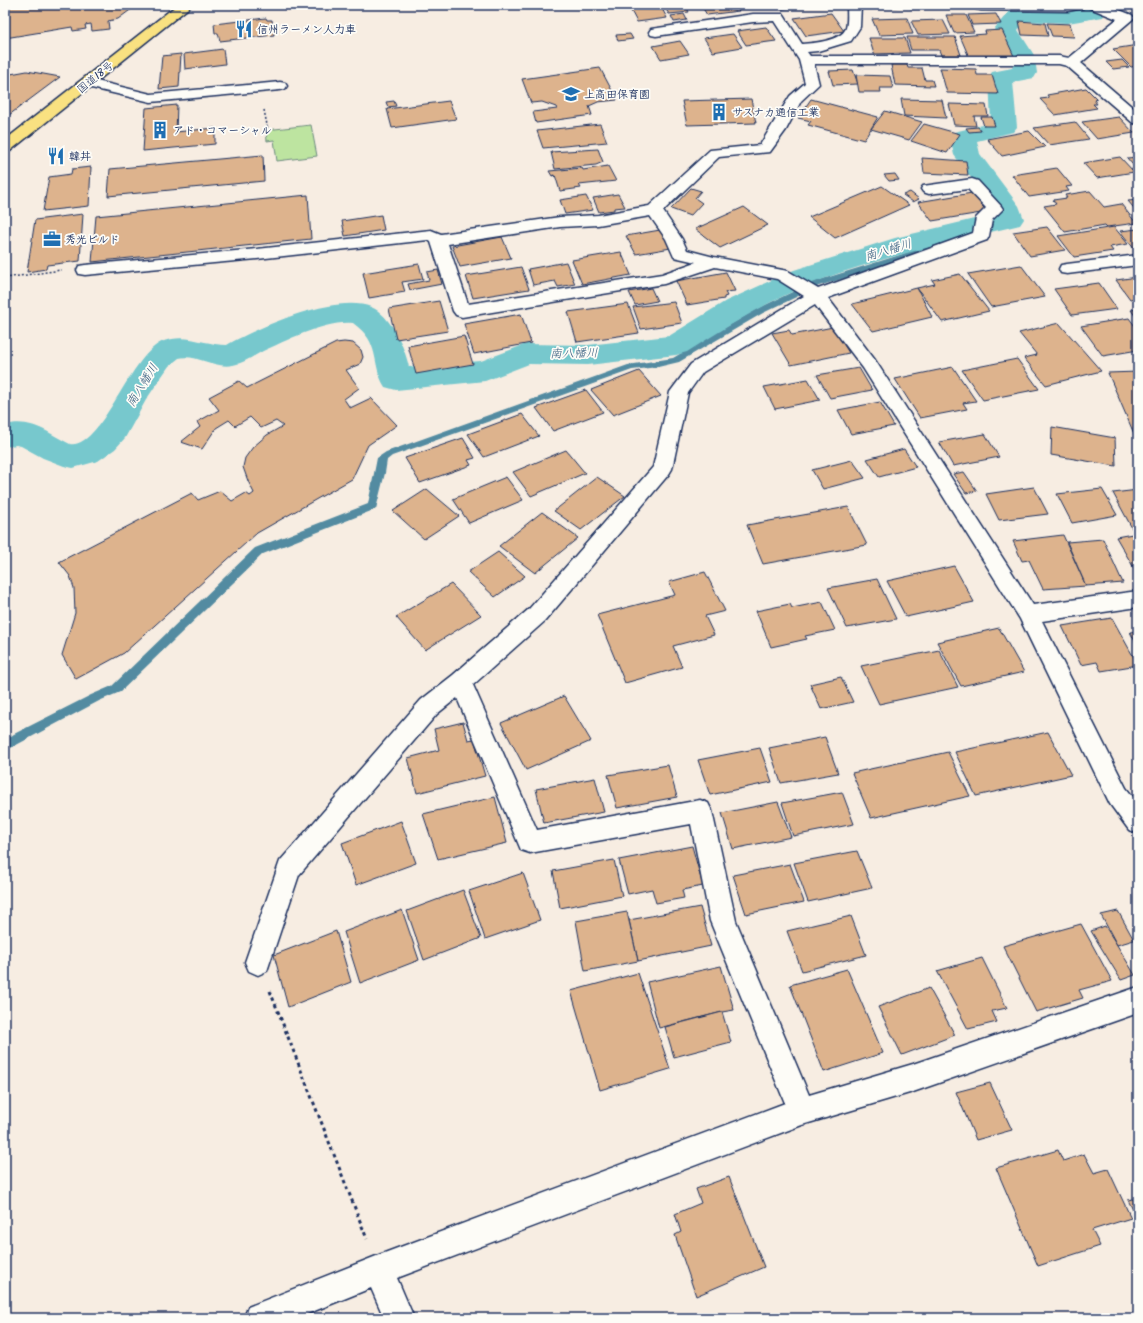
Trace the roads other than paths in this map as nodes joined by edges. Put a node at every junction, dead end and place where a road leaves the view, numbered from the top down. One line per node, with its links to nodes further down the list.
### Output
1 (185, 5): 12 (highway, 国道18号)
2 (854, 5): 10 (street)
3 (980, 5): 4 (street)
4 (1078, 5)
5 (1095, 5): 6 (street)
6 (1132, 18): 11 (street)
7 (681, 28): 8 (street); 9 (street); 10 (street)
8 (656, 32)
9 (690, 41)
10 (802, 54): 11 (street); 19 (street)
11 (1072, 63): 16 (street)
12 (88, 83): 14 (street); 17 (highway, 国道18号)
13 (280, 86): 14 (street)
14 (251, 89): 15 (street)
15 (254, 106)
16 (1138, 120)
17 (5, 148)
18 (929, 189): 25 (street)
19 (654, 210): 20 (street); 22 (street)
20 (438, 240): 22 (street); 24 (street)
21 (1138, 260): 23 (street)
22 (714, 262): 25 (street)
23 (1067, 268)
24 (85, 270)
25 (814, 295): 27 (street); 28 (street)
26 (1138, 599): 27 (street)
27 (1028, 614): 29 (street)
28 (460, 682): 30 (street); 32 (street)
29 (1138, 822)
30 (258, 962)
31 (1138, 1000): 32 (street)
32 (802, 1111): 33 (street)
33 (379, 1270): 34 (street); 35 (street)
34 (259, 1318)
35 (399, 1318)

